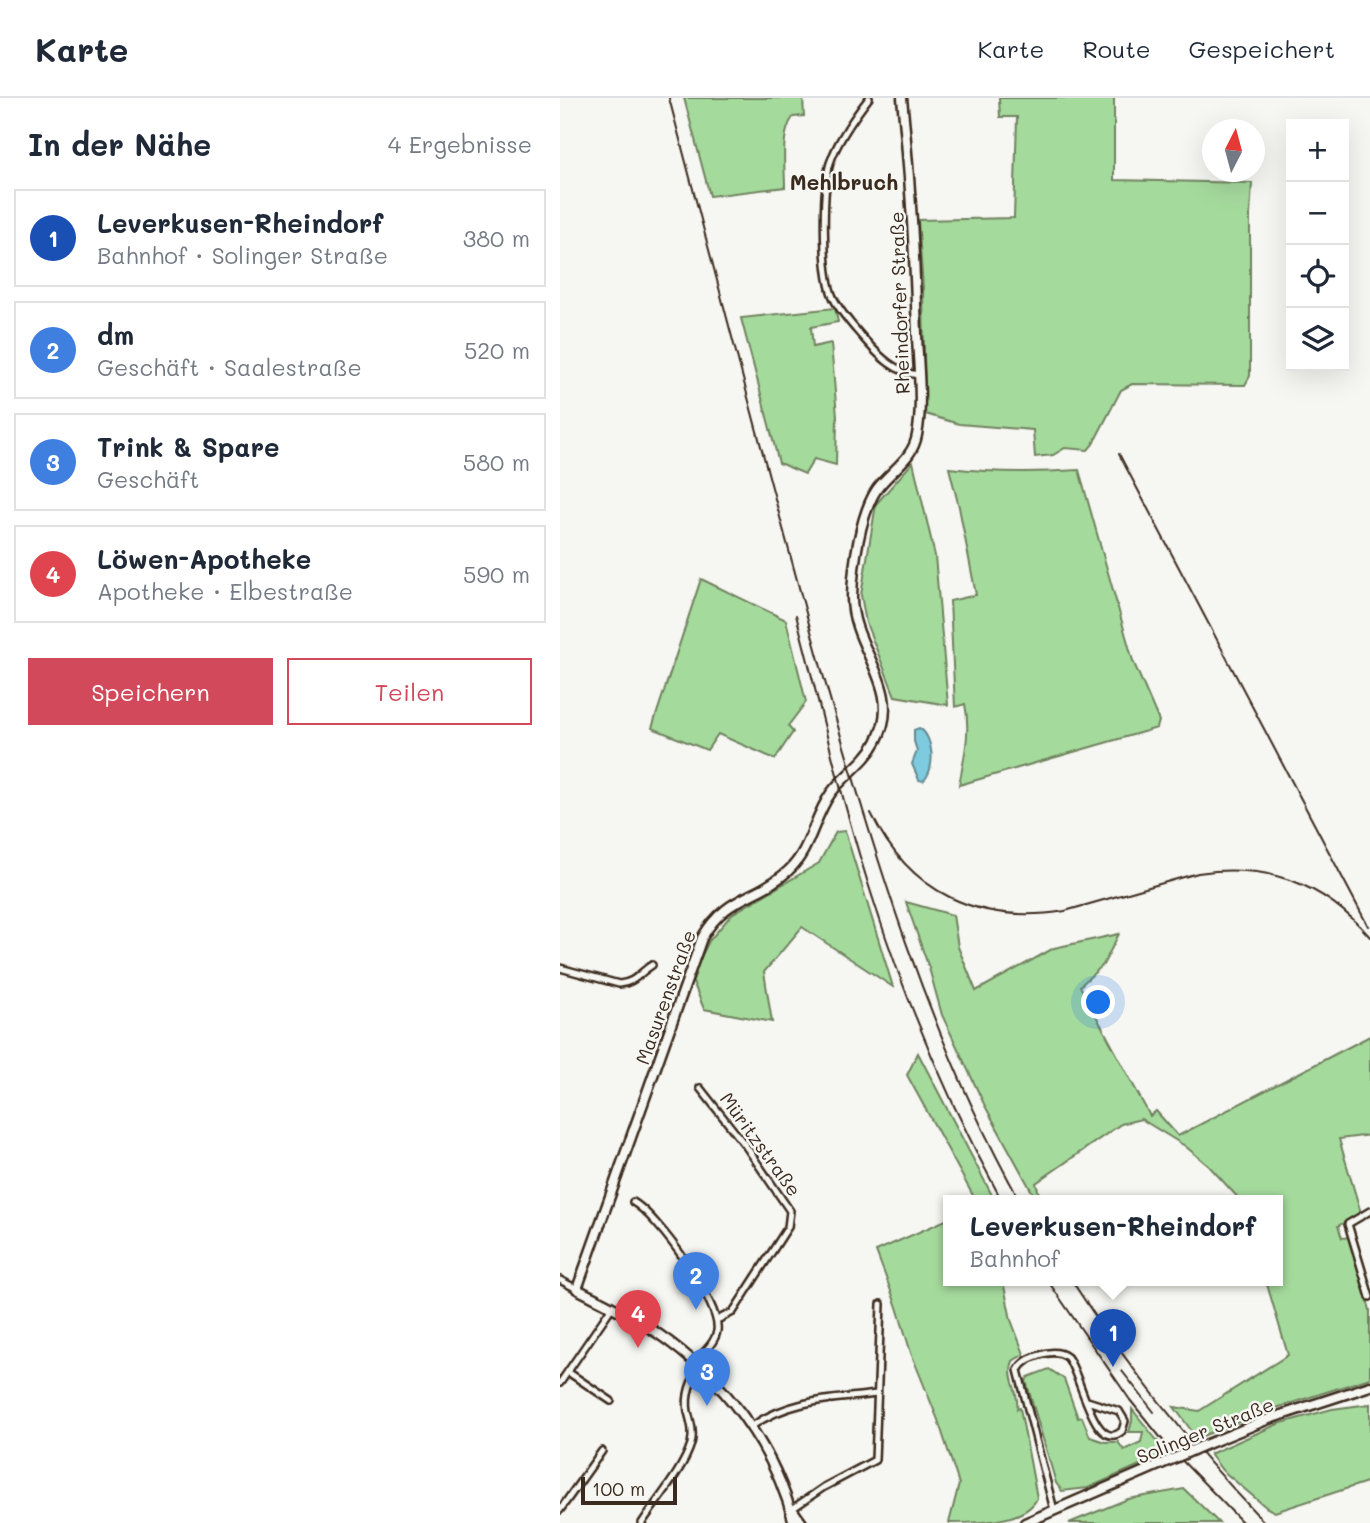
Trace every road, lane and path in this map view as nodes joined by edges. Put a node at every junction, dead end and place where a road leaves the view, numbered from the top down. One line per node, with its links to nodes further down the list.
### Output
1 (869, 98): 3 (street)
2 (902, 98): 3 (main road, Rheindorfer Straße)
3 (918, 374): 4 (main road, Rheindorfer Straße)
4 (875, 492): 11 (main road, Masurenstraße)
5 (652, 965): 6 (street)
6 (560, 968)
7 (700, 1088): 15 (street, Müritzstraße)
8 (633, 1202): 15 (street)
9 (1370, 1211): 12 (street)
10 (560, 1280): 11 (street)
11 (577, 1289): 14 (main road)
12 (1370, 1297)
13 (881, 1304): 20 (street)
14 (612, 1307): 16 (main road); 17 (street)
15 (717, 1320): 16 (street)
16 (697, 1364): 23 (main road); 28 (street)
17 (568, 1372): 18 (street); 21 (street)
18 (560, 1383)
19 (1370, 1387): 27 (main road, Solinger Straße, bridge)
20 (877, 1394): 23 (street); 25 (street)
21 (611, 1401)
22 (1087, 1401): 22 (street, Solinger Straße); 27 (street, Solinger Straße)
23 (752, 1426): 25 (main road)
24 (602, 1451): 26 (street)
25 (792, 1509): 29 (main road); 30 (main road)
26 (560, 1510)
27 (1054, 1510): 31 (main road, Solinger Straße)
28 (642, 1523)
29 (794, 1523)
30 (802, 1523)
31 (1025, 1523)

